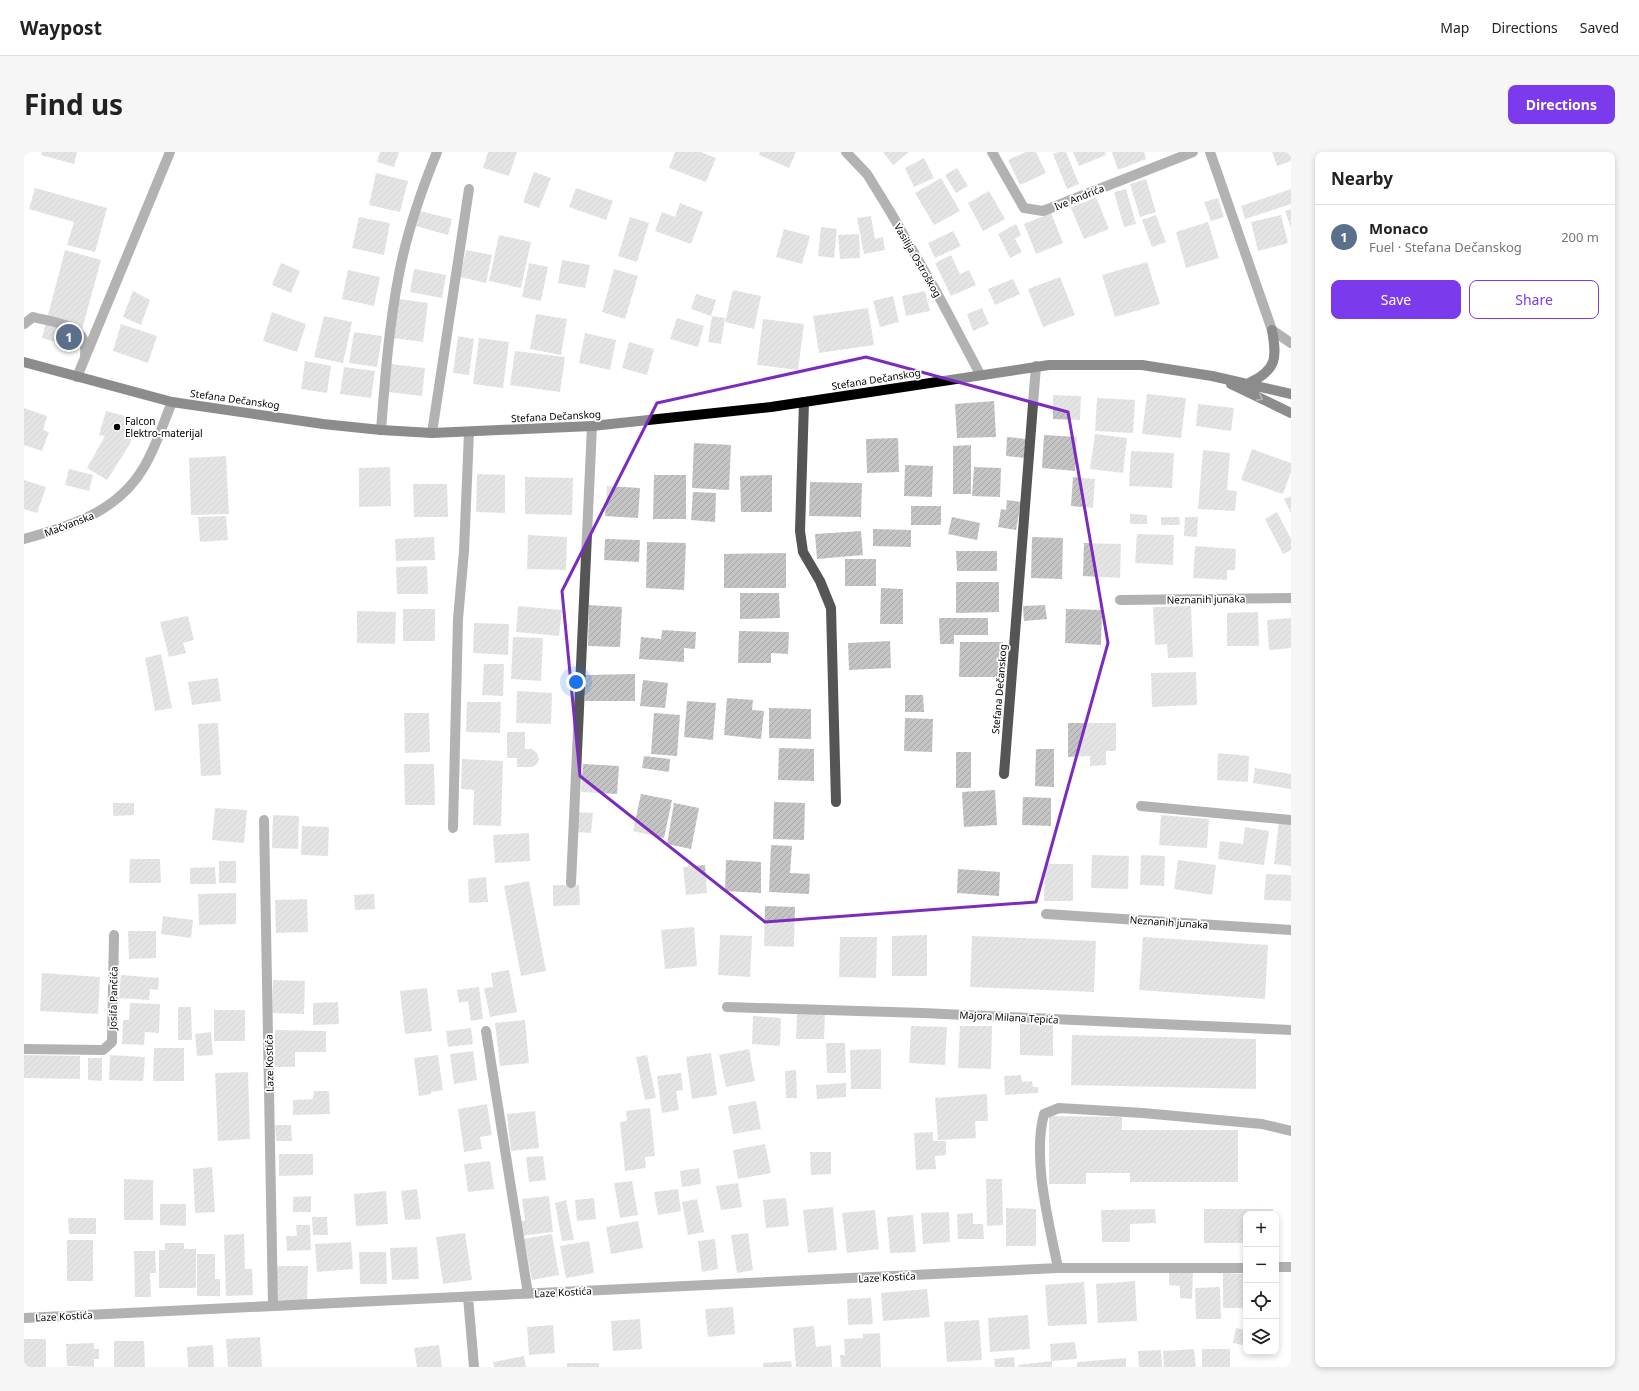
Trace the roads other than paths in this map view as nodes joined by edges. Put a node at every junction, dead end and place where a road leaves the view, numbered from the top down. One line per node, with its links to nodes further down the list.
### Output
1 (170, 152): 11 (street)
2 (437, 152): 23 (street)
3 (846, 152): 14 (street, Vasilija Ostroškog)
4 (992, 152): 5 (street, Ive Andrića)
5 (1193, 152)
6 (1210, 152): 9 (street)
7 (469, 189): 25 (street)
8 (24, 324): 11 (street)
9 (1272, 330): 10 (street); 17 (main road)
10 (1291, 343)
11 (85, 359): 16 (street)
12 (24, 362): 16 (main road, Stefana Dečanskog)
13 (1036, 366): 14 (main road, Stefana Dečanskog); 15 (main road, Stefana Dečanskog); 29 (street, Stefana Dečanskog)
14 (980, 374): 20 (main road, Stefana Dečanskog)
15 (1212, 376): 17 (main road); 21 (main road, one-way to 21)
16 (77, 377): 19 (main road, Stefana Dečanskog)
17 (1249, 384): 18 (main road)
18 (1291, 394)
19 (172, 402): 23 (main road, Stefana Dečanskog); 26 (street, Mačvanska)
20 (804, 402): 22 (main road, Stefana Dečanskog); 30 (street)
21 (1291, 413)
22 (592, 426): 24 (main road, Stefana Dečanskog); 35 (street)
23 (381, 430): 25 (main road, Stefana Dečanskog)
24 (469, 432): 25 (main road, Stefana Dečanskog); 34 (street)
25 (432, 433)
26 (24, 539)
27 (1291, 598): 28 (street, Neznanih junaka)
28 (1120, 600)
29 (1004, 774)
30 (836, 802)
31 (1141, 806): 33 (street)
32 (264, 820): 50 (street, Laze Kostića)
33 (1291, 820)
34 (453, 828)
35 (570, 883)
36 (1046, 914): 37 (street, Neznanih junaka)
37 (1291, 930)
38 (114, 935): 42 (street, Josifa Pančića)
39 (728, 1007): 40 (street, Majora Milana Tepića)
40 (1291, 1030)
41 (486, 1031): 48 (street, Laze Kostića)
42 (24, 1049)
43 (1291, 1131): 46 (street)
44 (1279, 1267): 45 (street)
45 (1291, 1267)
46 (1058, 1268): 47 (street, Laze Kostića); 48 (street, Laze Kostića)
47 (1243, 1268)
48 (528, 1294): 49 (street, Laze Kostića)
49 (468, 1297): 50 (street, Laze Kostića); 52 (street)
50 (273, 1306): 51 (street, Laze Kostića)
51 (24, 1318)
52 (474, 1367)

